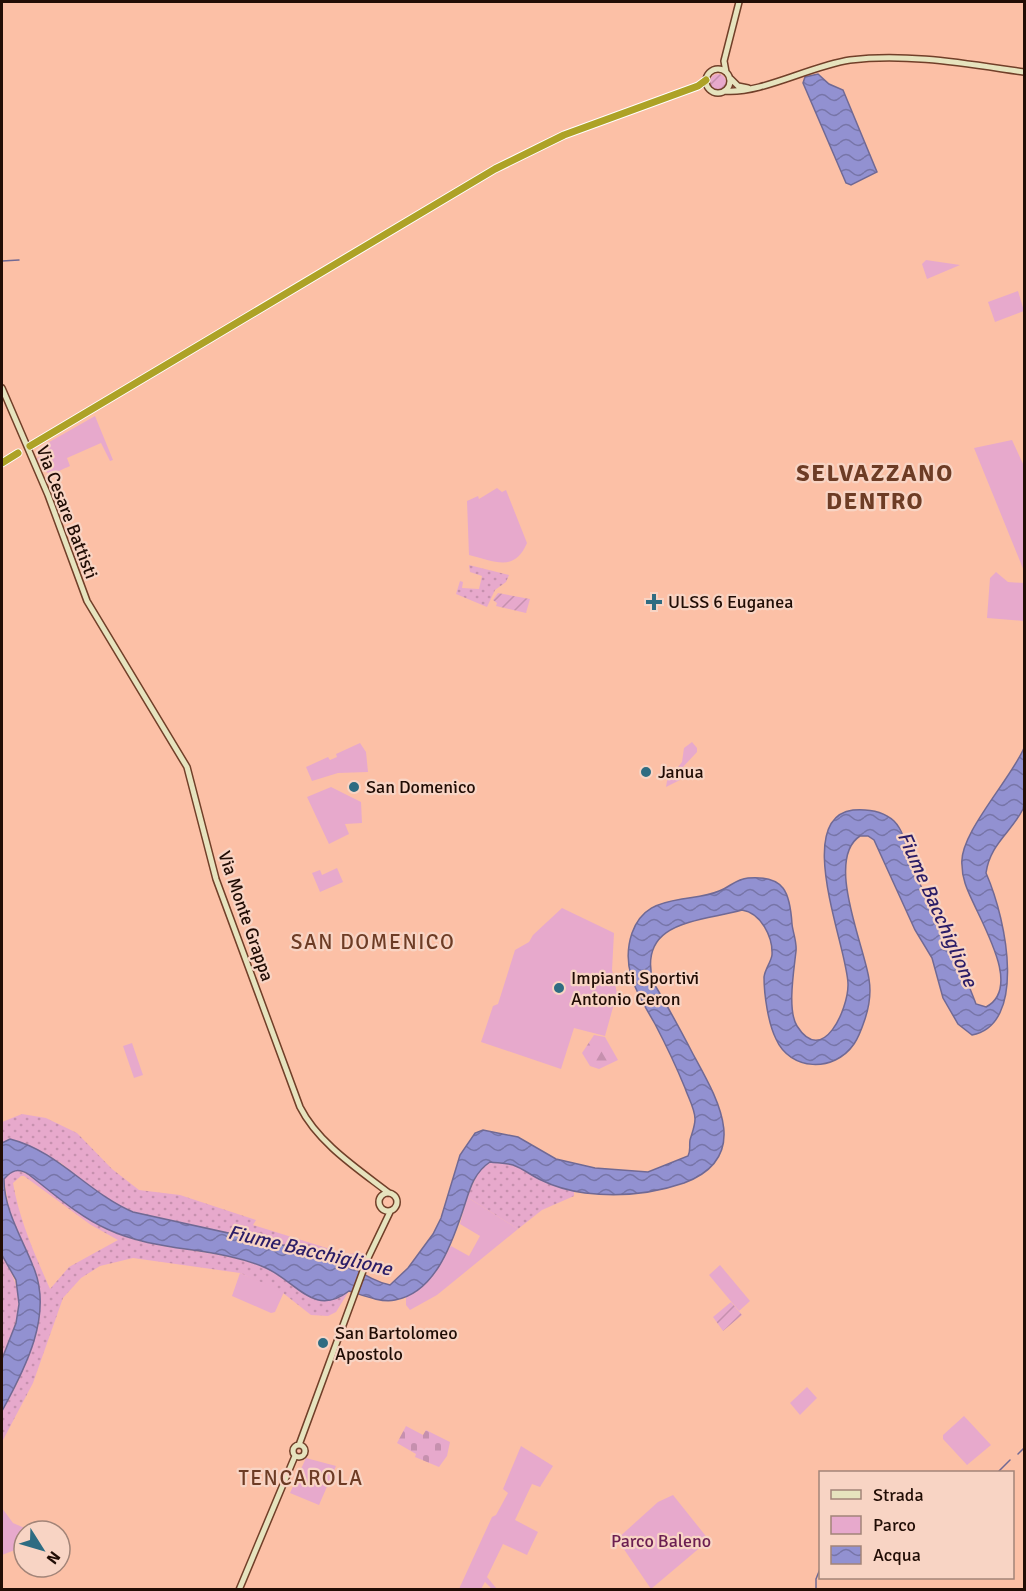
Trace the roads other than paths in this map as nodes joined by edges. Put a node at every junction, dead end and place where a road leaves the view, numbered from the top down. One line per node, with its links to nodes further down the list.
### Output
1 (739, 2): 2 (main road)
2 (724, 61): 3 (main road); 5 (main road)
3 (715, 69): 5 (main road); 6 (main road)
4 (1024, 72): 9 (main road)
5 (728, 75): 9 (main road); 10 (main road)
6 (706, 80): 7 (highway); 8 (main road)
7 (698, 86): 8 (highway); 12 (highway)
8 (708, 88): 10 (main road)
9 (753, 88): 10 (main road)
10 (725, 91)
11 (2, 388): 15 (main road, Via Cesare Battisti)
12 (30, 446)
13 (18, 453): 14 (highway)
14 (2, 463)
15 (111, 643): 16 (main road, Via Monte Grappa)
16 (375, 1184): 17 (main road, Via Monte Grappa); 18 (main road, Via Monte Grappa)
17 (389, 1193): 18 (main road); 20 (main road)
18 (381, 1196): 19 (main road)
19 (381, 1209): 20 (main road); 21 (main road)
20 (390, 1212): 21 (main road)
21 (384, 1226): 22 (main road)
22 (299, 1445): 23 (main road); 23 (main road)
23 (295, 1456): 24 (main road)
24 (238, 1590)

